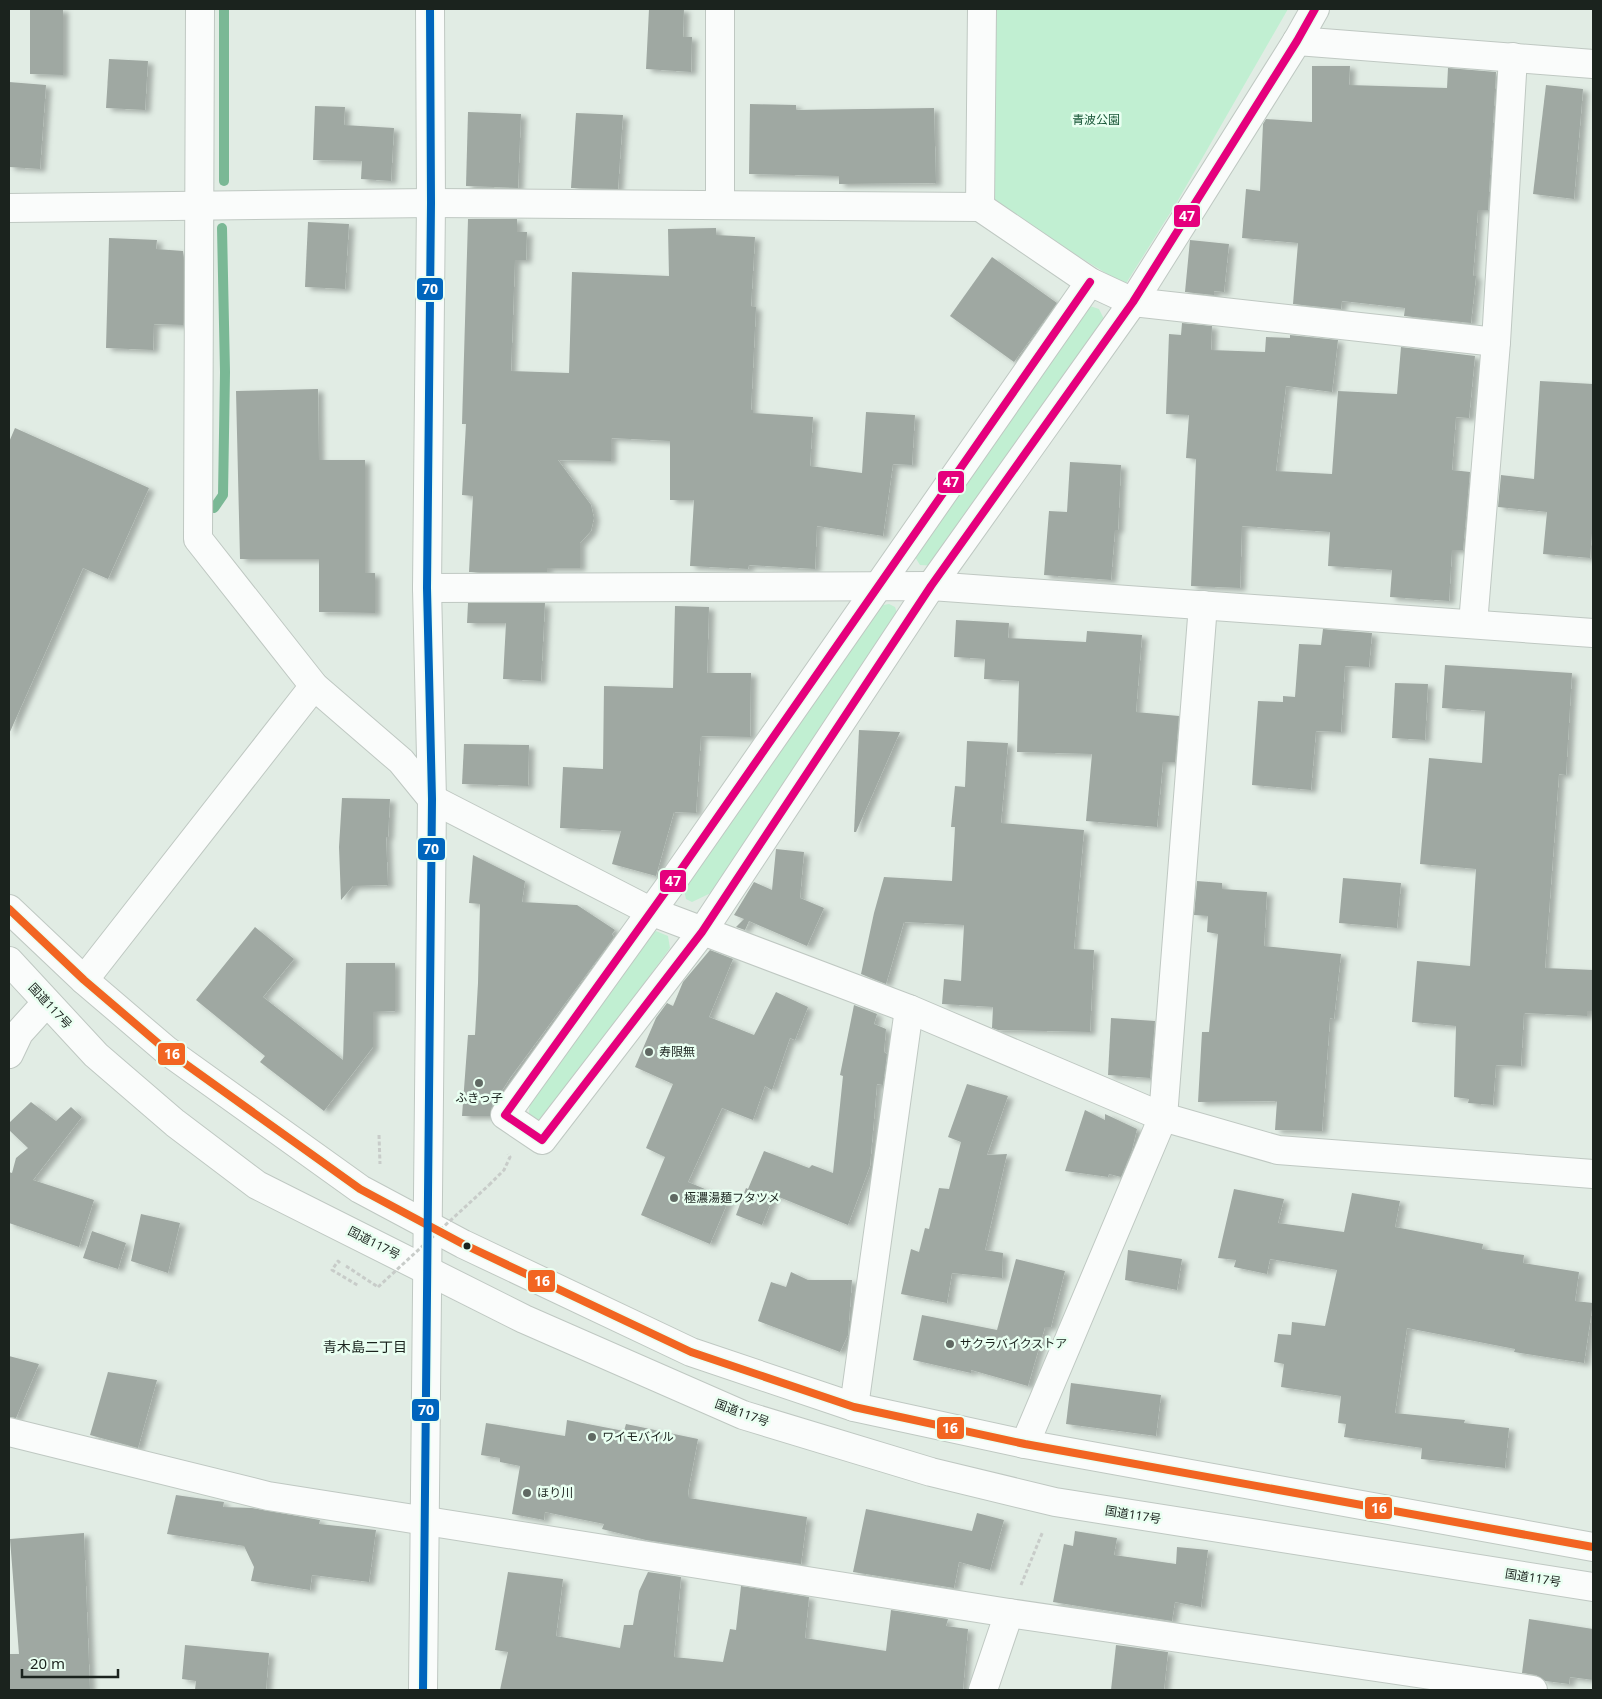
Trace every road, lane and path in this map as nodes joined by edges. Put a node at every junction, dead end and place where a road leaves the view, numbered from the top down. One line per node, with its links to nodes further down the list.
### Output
1 (200, 9): 11 (main road)
2 (430, 9): 9 (main road)
3 (720, 9): 10 (main road)
4 (982, 9): 12 (main road)
5 (1315, 9): 6 (main road)
6 (1298, 41): 7 (main road); 15 (main road)
7 (1514, 58): 8 (main road); 16 (main road)
8 (1593, 64)
9 (431, 203): 10 (main road); 11 (main road); 19 (main road)
10 (720, 204): 12 (main road)
11 (199, 205): 13 (main road); 23 (main road)
12 (980, 206): 14 (main road)
13 (9, 208)
14 (1090, 282): 15 (main road); 17 (main road)
15 (1133, 302): 16 (main road); 18 (main road)
16 (1496, 342): 21 (main road)
17 (877, 586): 18 (main road); 19 (main road); 26 (main road)
18 (931, 586): 20 (main road); 27 (main road)
19 (427, 588): 24 (main road)
20 (1203, 605): 21 (main road); 33 (main road)
21 (1473, 624): 22 (main road)
22 (1593, 633)
23 (314, 686): 24 (main road); 29 (main road)
24 (432, 799): 26 (main road); 36 (main road)
25 (9, 909): 29 (main road)
26 (650, 912): 27 (main road); 27 (main road)
27 (702, 932): 31 (main road)
28 (9, 961): 30 (main road, 国道117号)
29 (84, 980): 36 (main road)
30 (46, 1002): 32 (main road); 37 (main road, 国道117号)
31 (908, 1008): 33 (main road); 39 (main road)
32 (9, 1054)
33 (1162, 1117): 35 (main road); 41 (main road)
34 (506, 1149): 38 (path, bridge)
35 (1593, 1174)
36 (427, 1225): 37 (main road); 39 (main road)
37 (427, 1270): 42 (main road, 国道117号); 43 (main road)
38 (359, 1286)
39 (854, 1407): 41 (main road)
40 (9, 1432): 43 (main road)
41 (1025, 1444): 44 (main road)
42 (1055, 1502): 45 (main road, 国道117号); 46 (path)
43 (425, 1519): 46 (main road); 47 (main road)
44 (1593, 1547)
45 (1593, 1587)
46 (1009, 1613): 48 (main road); 49 (main road)
47 (423, 1690)
48 (983, 1690)
49 (1533, 1690)

